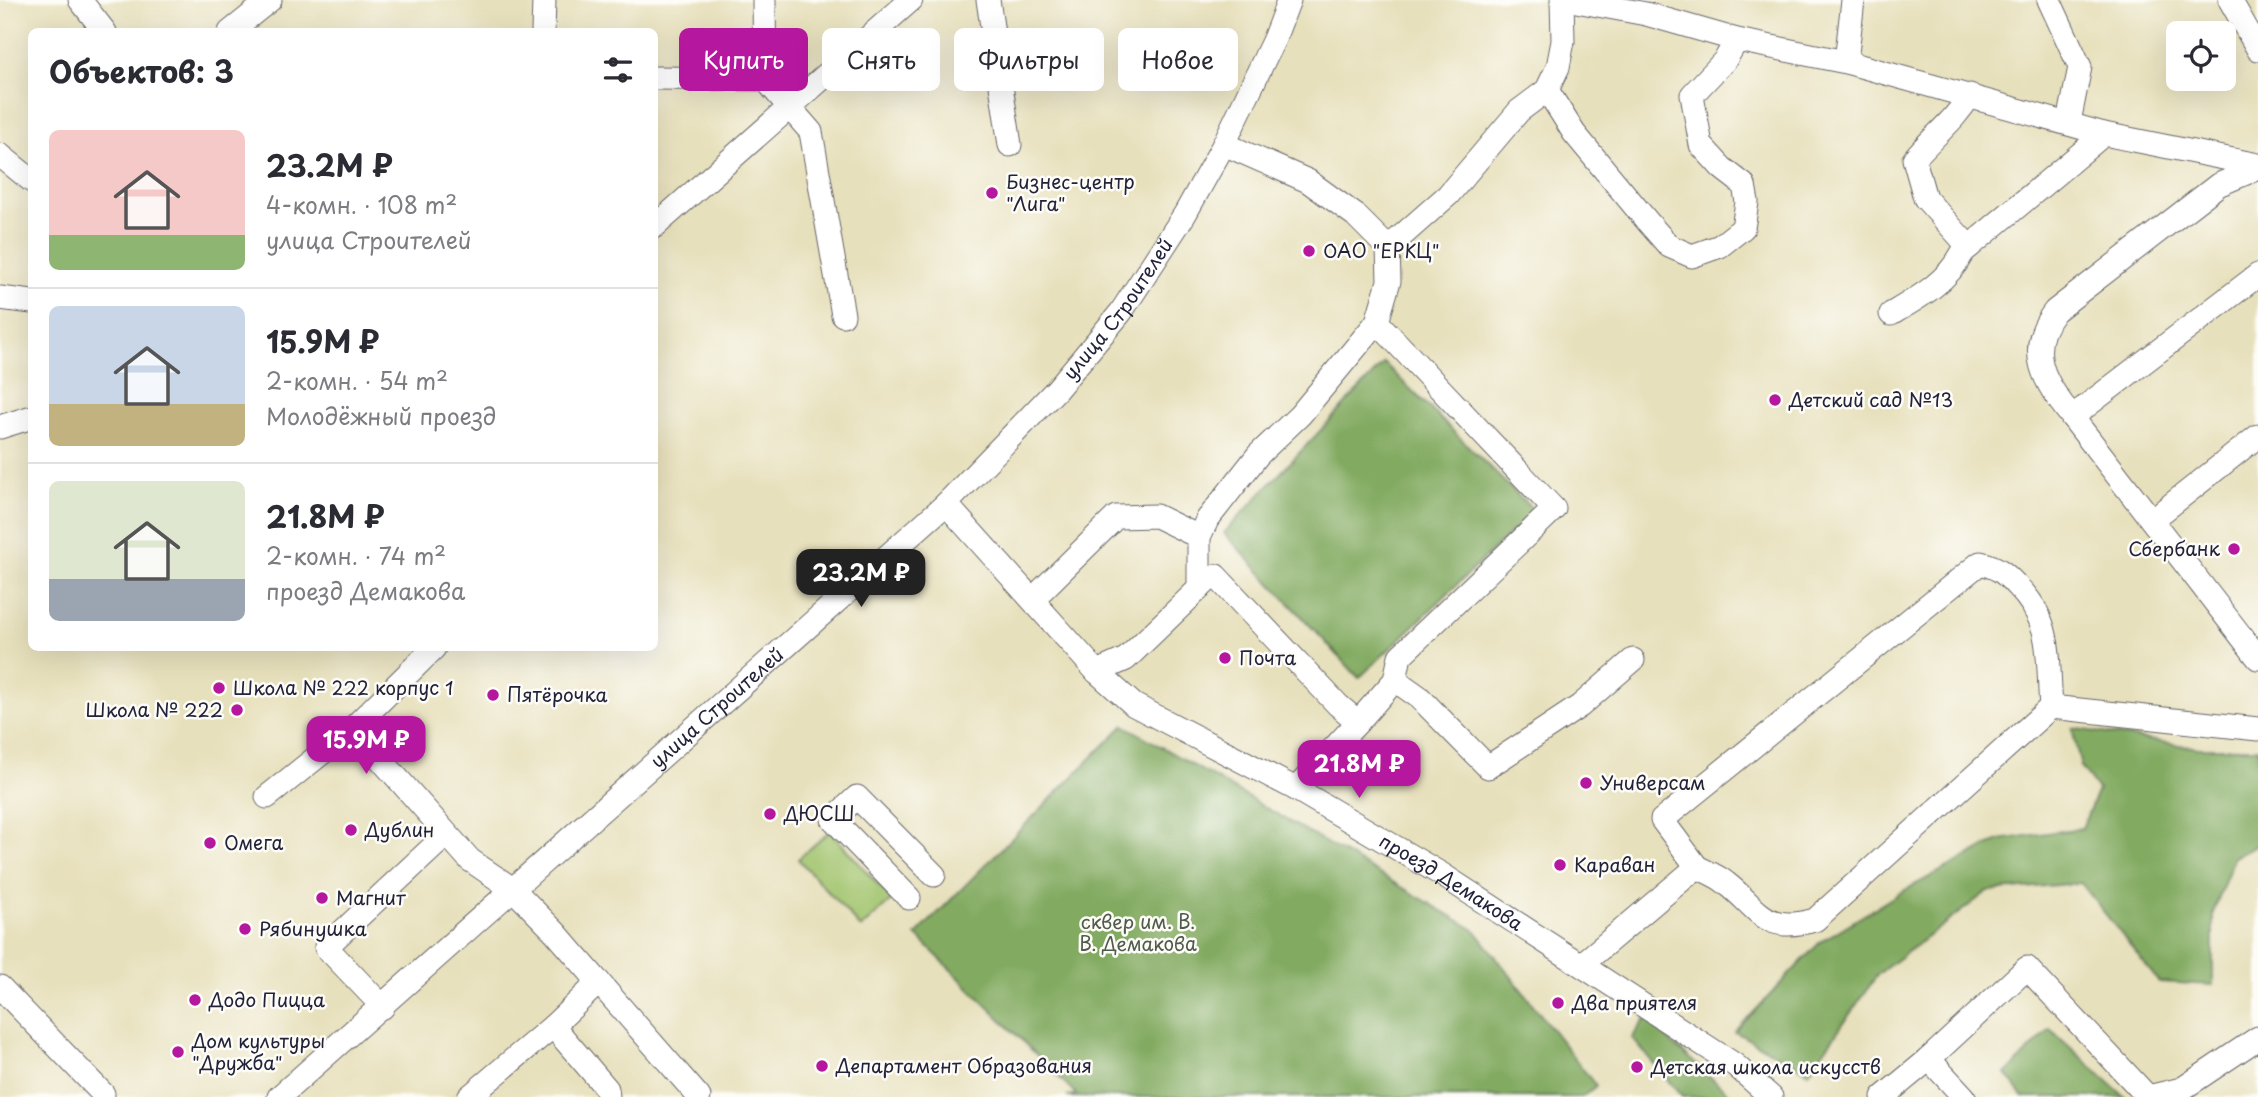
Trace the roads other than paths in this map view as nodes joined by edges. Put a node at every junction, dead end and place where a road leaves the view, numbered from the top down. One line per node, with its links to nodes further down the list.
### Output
1 (80, 0): 14 (street)
2 (270, 0): 15 (street)
3 (544, 0): 16 (street)
4 (765, 0): 17 (street)
5 (911, 0): 26 (street)
6 (988, 0): 30 (street)
7 (1289, 0): 29 (street, улица Строителей)
8 (1562, 0): 23 (street)
9 (1571, 0): 13 (street)
10 (1853, 0): 20 (street)
11 (2049, 0): 27 (street)
12 (2230, 0): 19 (street)
13 (1647, 7): 18 (street)
14 (102, 28)
15 (235, 28)
16 (543, 28)
17 (765, 28)
18 (1737, 40): 20 (street); 23 (street)
19 (2258, 49)
20 (1846, 62): 25 (street)
21 (658, 78): 22 (street)
22 (679, 78)
23 (1547, 90): 36 (street)
24 (777, 91): 26 (street)
25 (1970, 95): 27 (street); 35 (street)
26 (790, 105): 34 (street); 41 (street)
27 (2069, 122): 28 (street)
28 (2104, 134): 32 (street); 35 (street)
29 (1224, 144): 36 (street); 47 (street, улица Строителей)
30 (1010, 145)
31 (0, 155): 33 (street)
32 (2258, 167): 43 (street)
33 (28, 178)
34 (658, 223)
35 (1969, 247): 40 (street)
36 (1388, 248): 42 (street)
37 (2258, 275): 43 (street)
38 (0, 298): 39 (street)
39 (28, 302)
40 (1891, 314)
41 (843, 315)
42 (1377, 322): 49 (street); 56 (street)
43 (2072, 416): 48 (street)
44 (28, 418): 45 (street)
45 (0, 427)
46 (2258, 436): 48 (street)
47 (946, 504): 51 (street, проезд Демакова); 66 (street, улица Строителей)
48 (2152, 520): 53 (street)
49 (1199, 537): 50 (street); 51 (street)
50 (1199, 589): 55 (street); 58 (street)
51 (1033, 599): 55 (street, проезд Демакова)
52 (431, 651): 59 (street)
53 (2258, 658)
54 (1633, 660): 56 (street)
55 (1097, 672): 61 (street, проезд Демакова)
56 (1395, 680): 58 (street)
57 (2051, 707): 60 (street); 64 (street); 64 (street)
58 (1358, 722): 61 (street)
59 (353, 728): 62 (street); 63 (street)
60 (2258, 729)
61 (1296, 789): 68 (street, проезд Демакова)
62 (267, 797)
63 (446, 835): 66 (street); 71 (street)
64 (1697, 867): 68 (street)
65 (934, 875): 67 (street)
66 (514, 890): 69 (street); 71 (street, улица Строителей)
67 (909, 898)
68 (1582, 964): 80 (street, проезд Демакова)
69 (599, 982): 72 (street); 79 (street)
70 (0, 987): 75 (street)
71 (383, 1007): 76 (street, улица Строителей)
72 (553, 1026): 77 (street); 78 (street)
73 (2258, 1038): 74 (street)
74 (1930, 1059): 81 (street); 82 (street)
75 (103, 1096)
76 (279, 1097)
77 (469, 1097)
78 (608, 1097)
79 (699, 1097)
80 (1771, 1097)
81 (1883, 1097)
82 (1964, 1097)

